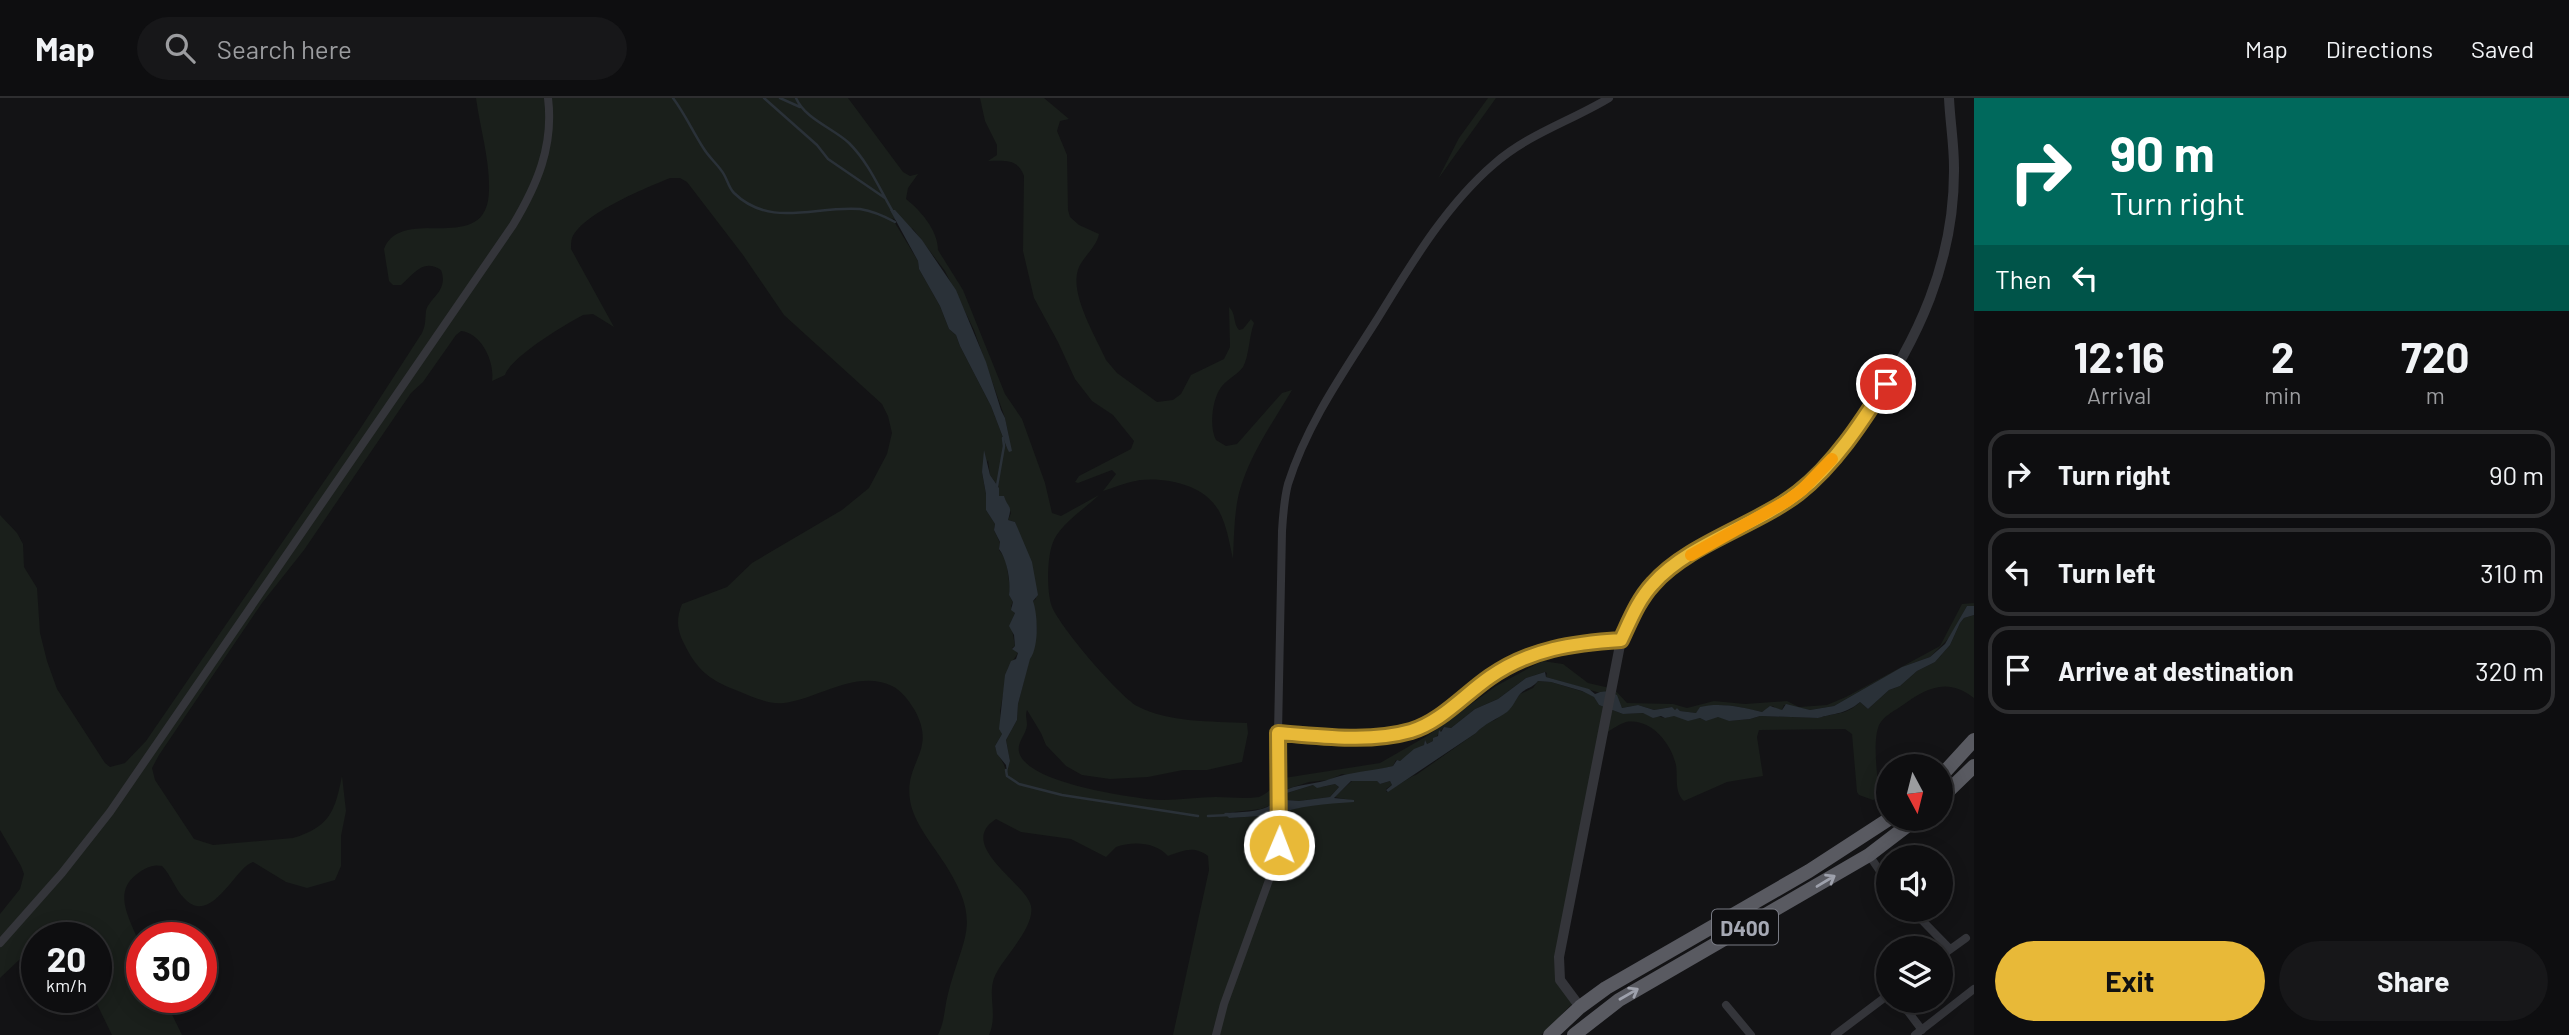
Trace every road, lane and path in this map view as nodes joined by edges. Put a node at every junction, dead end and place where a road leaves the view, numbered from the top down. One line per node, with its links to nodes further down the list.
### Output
1 (548, 98): 17 (street)
2 (1609, 98): 5 (street)
3 (1949, 98): 4 (street)
4 (1620, 645): 5 (street); 22 (street)
5 (1278, 733): 25 (street)
6 (1974, 740): 7 (highway)
7 (1953, 763)
8 (1974, 766): 9 (highway)
9 (1953, 786)
10 (1876, 827): 22 (highway)
11 (1900, 831): 12 (highway, D400)
12 (1869, 855): 13 (street); 27 (highway, D400, one-way to 12)
13 (1876, 865)
14 (1924, 922): 15 (street)
15 (1937, 936)
16 (1966, 938): 18 (street)
17 (0, 943)
18 (1953, 947)
19 (1974, 989): 24 (street)
20 (1876, 1004): 29 (street)
21 (1726, 1005): 28 (street)
22 (1580, 1007): 26 (highway)
23 (1907, 1013): 24 (street)
24 (1918, 1032)
25 (1216, 1035)
26 (1550, 1035)
27 (1574, 1035)
28 (1751, 1035)
29 (1835, 1035)

